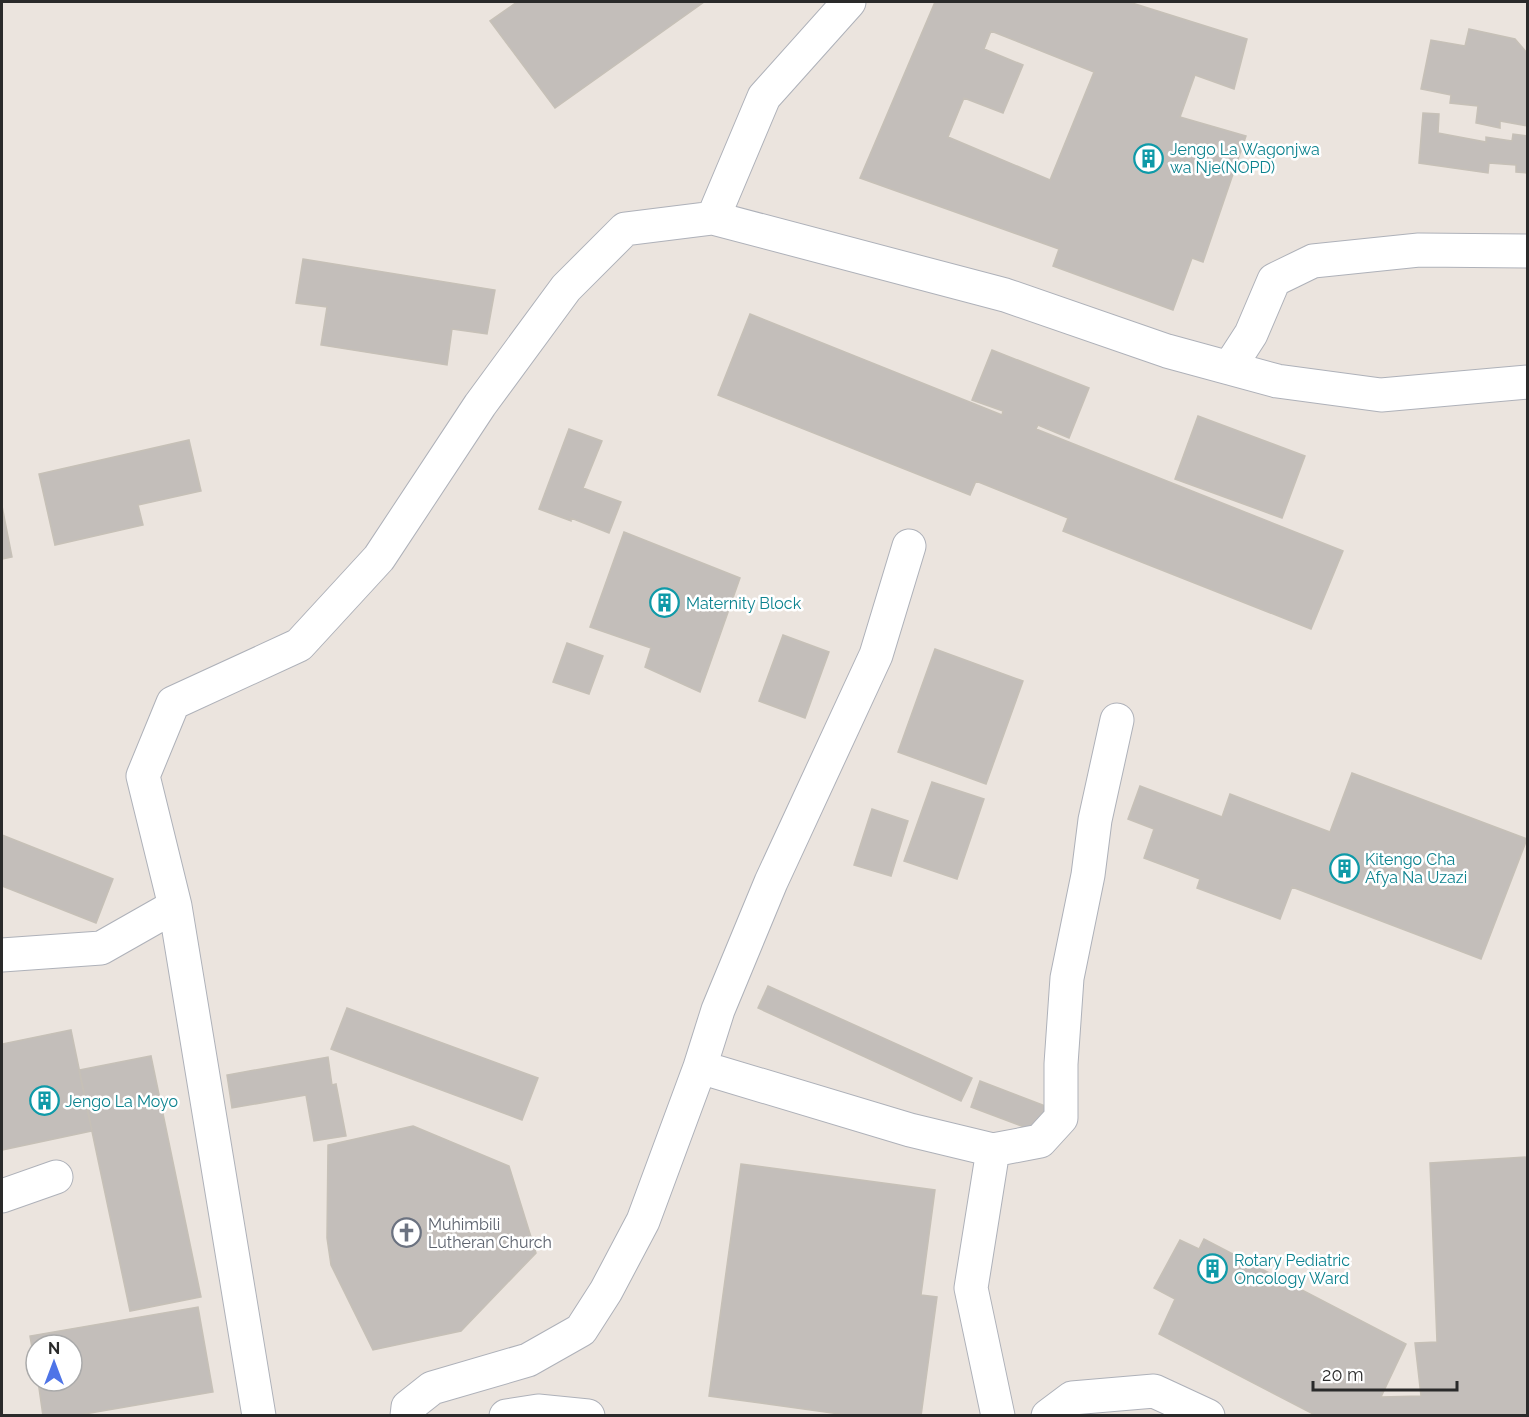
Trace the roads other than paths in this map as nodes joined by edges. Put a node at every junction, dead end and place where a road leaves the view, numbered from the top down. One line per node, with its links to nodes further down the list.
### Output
1 (849, 2): 2 (lane)
2 (713, 218): 4 (lane); 8 (lane)
3 (1527, 251): 4 (lane)
4 (1229, 368): 5 (lane)
5 (1527, 382)
6 (909, 546): 10 (lane)
7 (1117, 720): 11 (lane)
8 (175, 906): 9 (lane); 14 (lane)
9 (2, 955)
10 (700, 1067): 11 (lane); 15 (lane)
11 (993, 1150): 18 (lane)
12 (56, 1177): 13 (lane)
13 (2, 1196)
14 (259, 1416)
15 (407, 1416)
16 (506, 1416): 17 (lane)
17 (588, 1416)
18 (998, 1416)
19 (1048, 1416): 20 (lane)
20 (1208, 1416)

